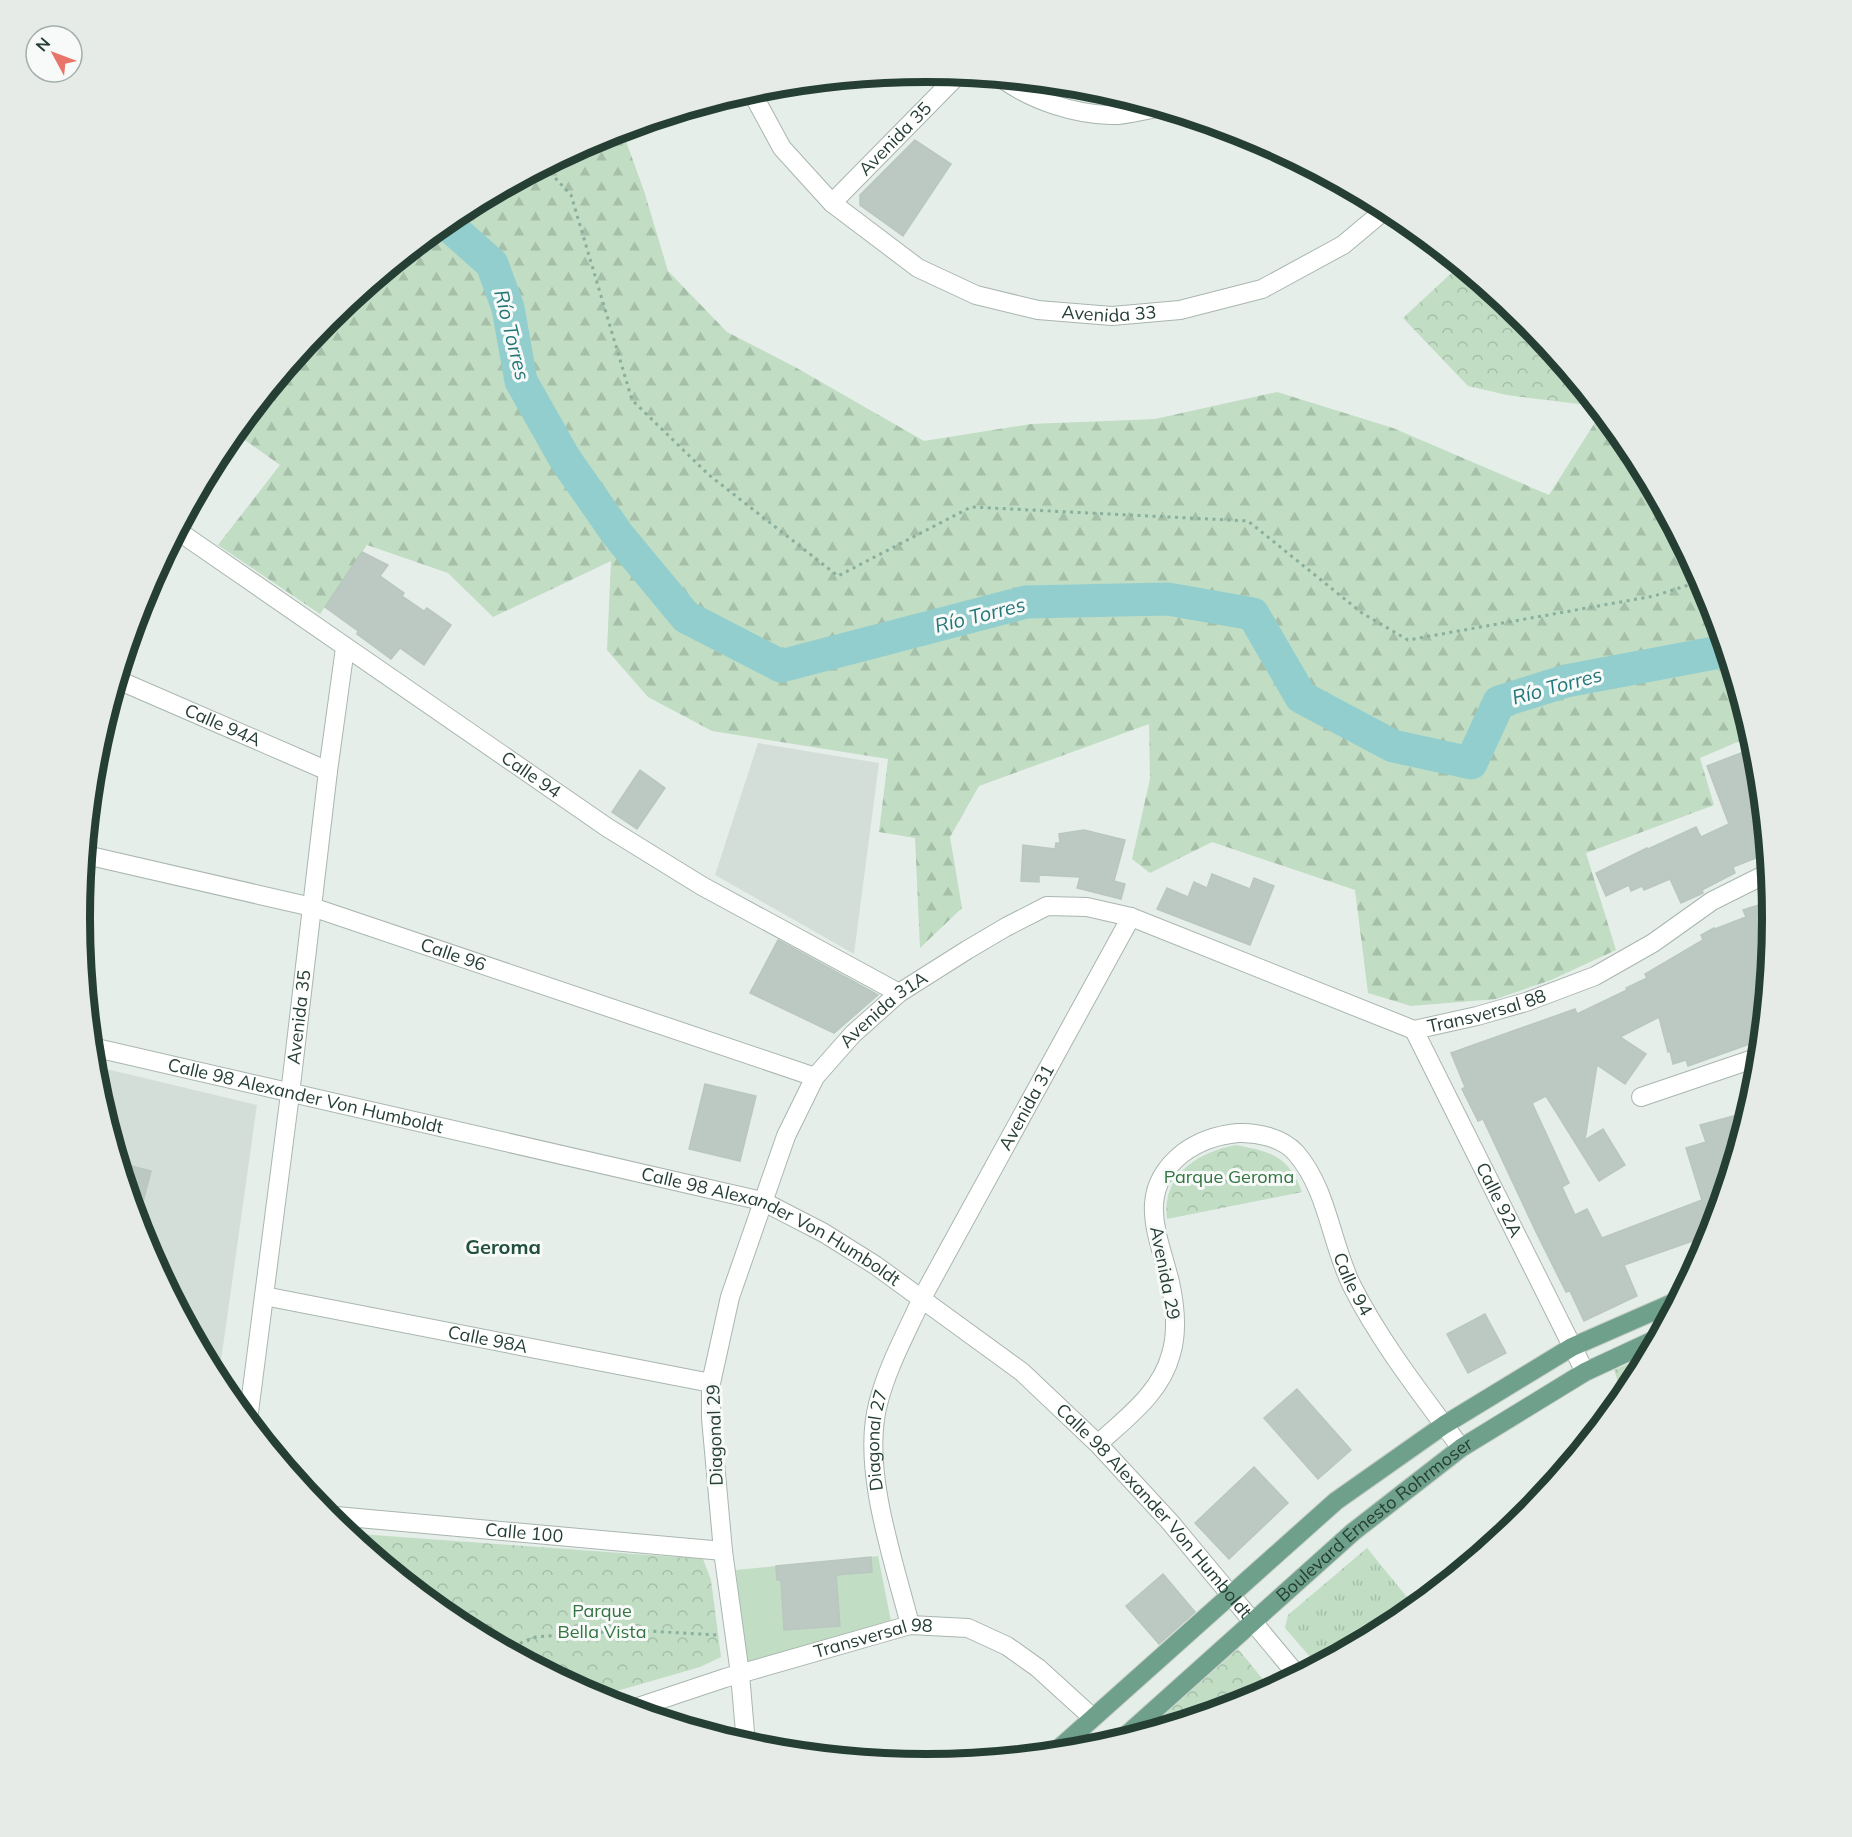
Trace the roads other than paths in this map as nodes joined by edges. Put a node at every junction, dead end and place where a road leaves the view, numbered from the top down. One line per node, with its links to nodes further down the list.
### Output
1 (950, 83): 5 (street, Avenida 35)
2 (1015, 88): 4 (street)
3 (756, 101): 5 (street, Avenida 33)
4 (1140, 111)
5 (832, 203): 6 (street, Avenida 33)
6 (1378, 216)
7 (184, 535): 8 (street, Calle 94)
8 (345, 648): 10 (street, Avenida 35); 16 (street, Calle 94)
9 (124, 683): 10 (street, Calle 94A)
10 (328, 771): 13 (street, Avenida 35)
11 (93, 857): 13 (street, Calle 96)
12 (1760, 877): 17 (street, Transversal 88)
13 (312, 907): 20 (street, Calle 96); 21 (street, Avenida 35)
14 (1087, 907): 15 (street, Transversal 88); 16 (street, Avenida 31A)
15 (1131, 917): 17 (street, Transversal 88); 26 (street, Avenida 31)
16 (899, 993): 20 (street, Avenida 31A)
17 (1414, 1030): 29 (street, Calle 92A)
18 (101, 1049): 21 (street, Calle 98 Alexander Von Humboldt)
19 (1750, 1060): 22 (street)
20 (815, 1077): 24 (street, Avenida 31A)
21 (291, 1094): 24 (street, Calle 98 Alexander Von Humboldt); 25 (street, Avenida 35)
22 (1641, 1097)
23 (1249, 1133): 33 (street, Calle 94); 34 (street, Avenida 29)
24 (762, 1201): 26 (street, Calle 98 Alexander Von Humboldt); 31 (street, Diagonal 29)
25 (264, 1296): 31 (street, Calle 98A); 32 (street, Avenida 35)
26 (922, 1298): 34 (street, Calle 98 Alexander Von Humboldt); 40 (street, Diagonal 27)
27 (1667, 1306): 29 (main road)
28 (1646, 1344): 30 (main road, Boulevard Ernesto Rohrmoser)
29 (1572, 1347): 30 (street, Calle 92A); 33 (main road)
30 (1586, 1372): 35 (main road, Boulevard Ernesto Rohrmoser)
31 (711, 1383): 37 (street, Diagonal 29)
32 (249, 1408)
33 (1444, 1425): 35 (street, Calle 94); 38 (main road)
34 (1098, 1444): 38 (street, Calle 98 Alexander Von Humboldt)
35 (1461, 1449): 39 (main road, Boulevard Ernesto Rohrmoser)
36 (342, 1517): 37 (street, Calle 100)
37 (723, 1551): 42 (street, Diagonal 29)
38 (1231, 1595): 39 (street, Calle 98 Alexander Von Humboldt); 44 (main road)
39 (1254, 1622): 41 (street, Calle 98 Alexander Von Humboldt); 45 (main road, Boulevard Ernesto Rohrmoser)
40 (910, 1625): 42 (street, Transversal 98); 44 (street, Transversal 98)
41 (1293, 1670)
42 (740, 1674): 43 (street, Transversal 98); 46 (street)
43 (645, 1706)
44 (1092, 1718): 47 (main road)
45 (1135, 1728)
46 (745, 1734)
47 (1066, 1742)

